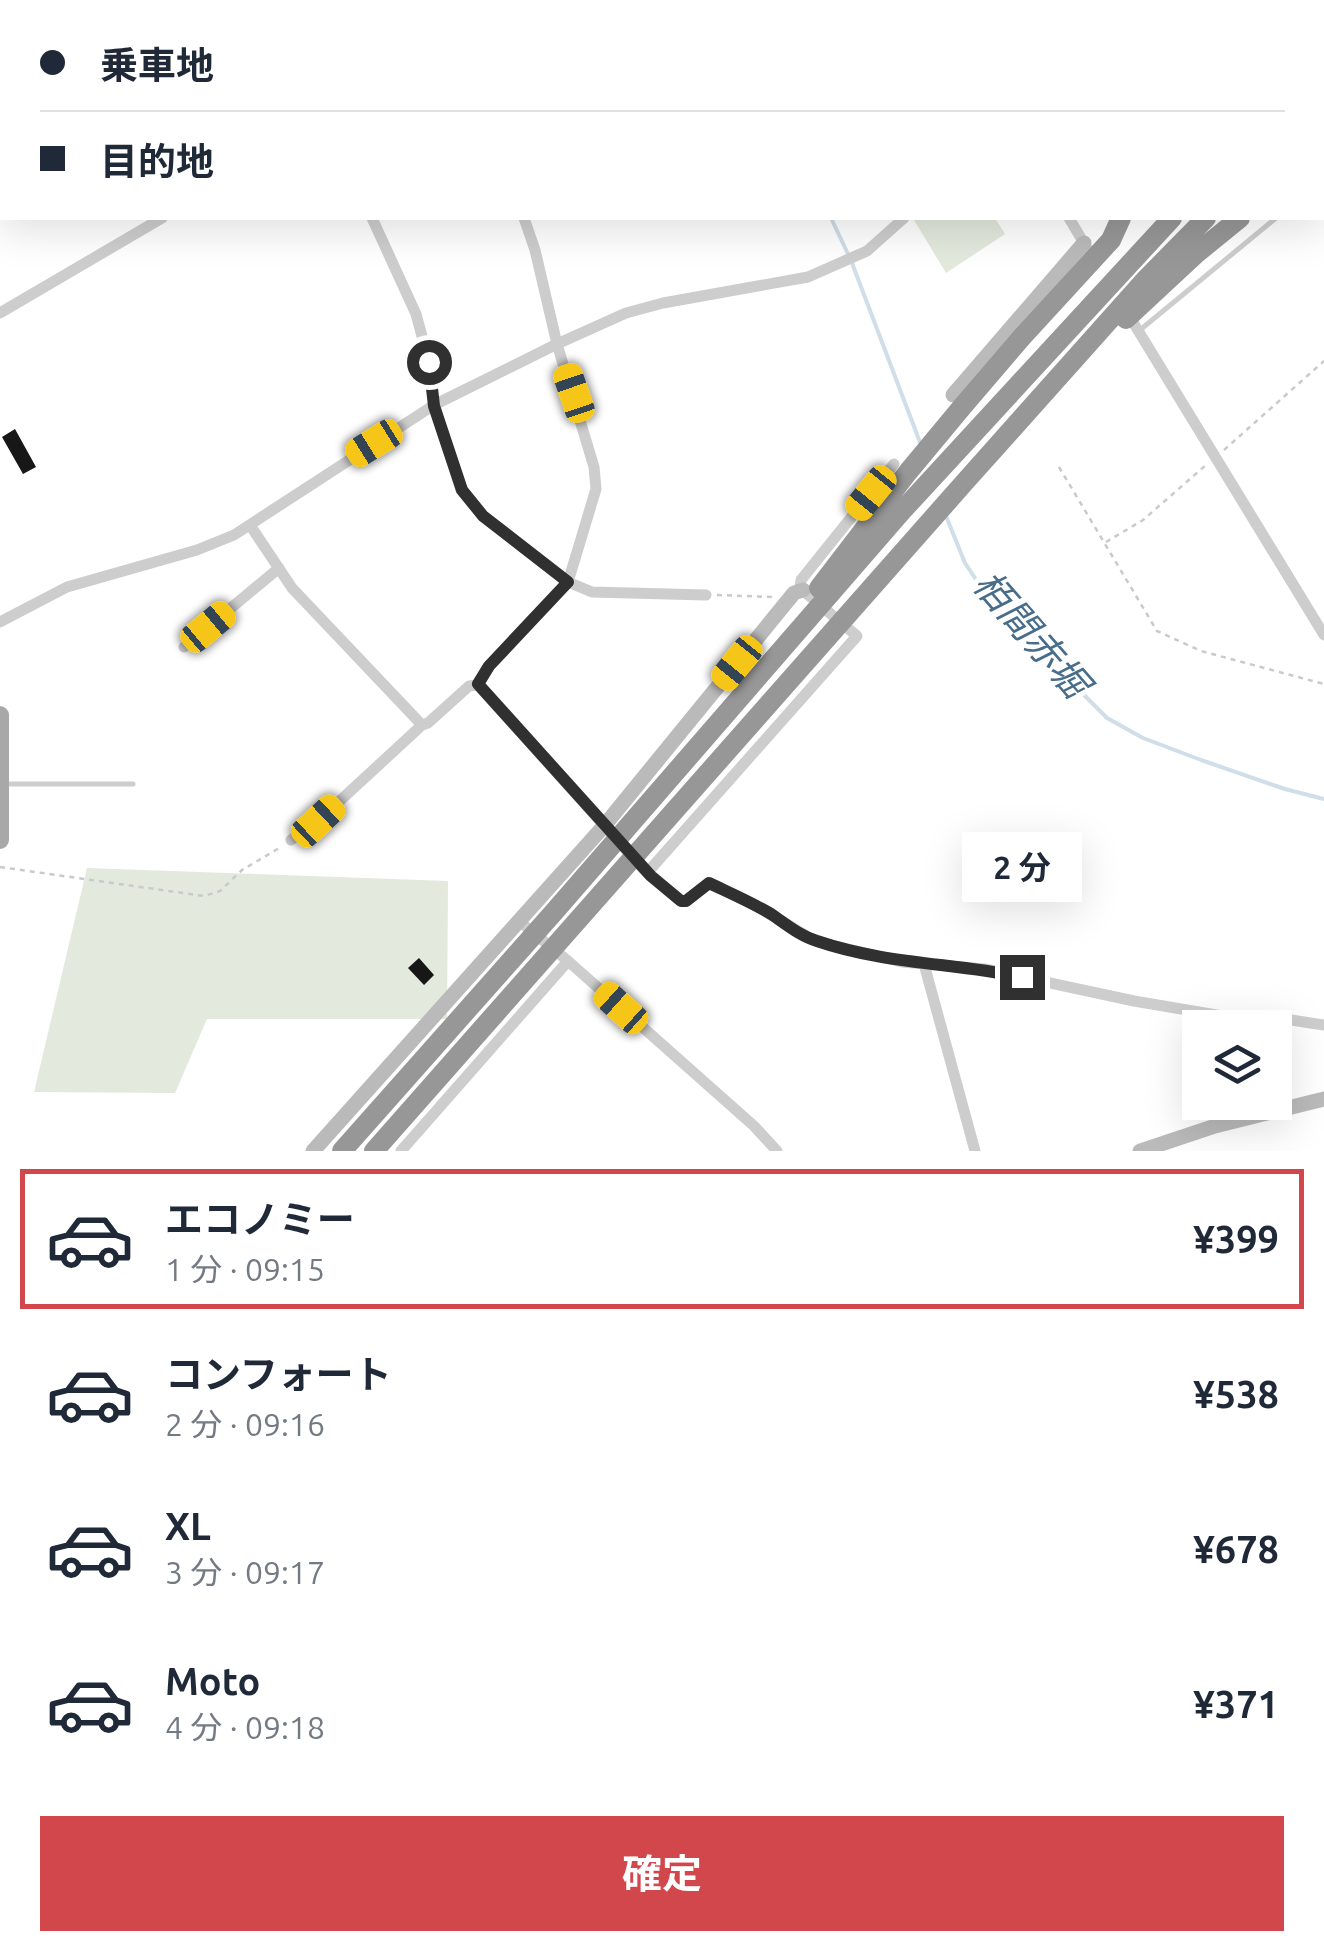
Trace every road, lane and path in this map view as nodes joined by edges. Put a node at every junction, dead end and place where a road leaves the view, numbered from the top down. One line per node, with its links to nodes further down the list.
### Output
1 (159, 220): 13 (street)
2 (373, 220): 17 (street)
3 (525, 220): 15 (street)
4 (902, 220): 15 (street)
5 (1069, 220): 11 (street)
6 (1120, 220): 32 (highway)
7 (1170, 220): 32 (highway)
8 (1204, 220): 20 (highway)
9 (1238, 220): 20 (highway)
10 (1274, 220): 14 (lane)
11 (1086, 246): 16 (street)
12 (1098, 266): 14 (street)
13 (0, 313)
14 (1138, 332): 28 (street)
15 (557, 344): 17 (street); 23 (street)
16 (953, 395)
17 (434, 406): 21 (street); 23 (street)
18 (894, 464): 24 (street)
19 (1059, 467): 31 (path)
20 (963, 484): 49 (highway)
21 (250, 525): 22 (street); 27 (street)
22 (279, 568): 29 (street); 34 (street)
23 (568, 582): 25 (street); 30 (street)
24 (803, 590): 26 (street); 41 (street)
25 (706, 595): 26 (path)
26 (784, 606): 37 (street)
27 (0, 622)
28 (1324, 635)
29 (184, 647)
30 (478, 684): 34 (street); 37 (street)
31 (1324, 684)
32 (741, 695): 48 (highway)
33 (0, 715): 35 (main road)
34 (422, 725): 39 (street)
35 (0, 784): 36 (lane); 38 (main road)
36 (133, 784)
37 (604, 826): 41 (street); 42 (street)
38 (0, 840)
39 (291, 840): 40 (path)
40 (0, 867)
41 (647, 872): 44 (street)
42 (519, 920): 43 (street); 47 (street)
43 (568, 960): 50 (street); 51 (street)
44 (924, 964): 45 (street); 52 (street)
45 (1324, 1025)
46 (1324, 1099): 53 (street)
47 (314, 1151)
48 (342, 1151)
49 (374, 1151)
50 (401, 1151)
51 (777, 1151)
52 (975, 1151)
53 (1140, 1151)

